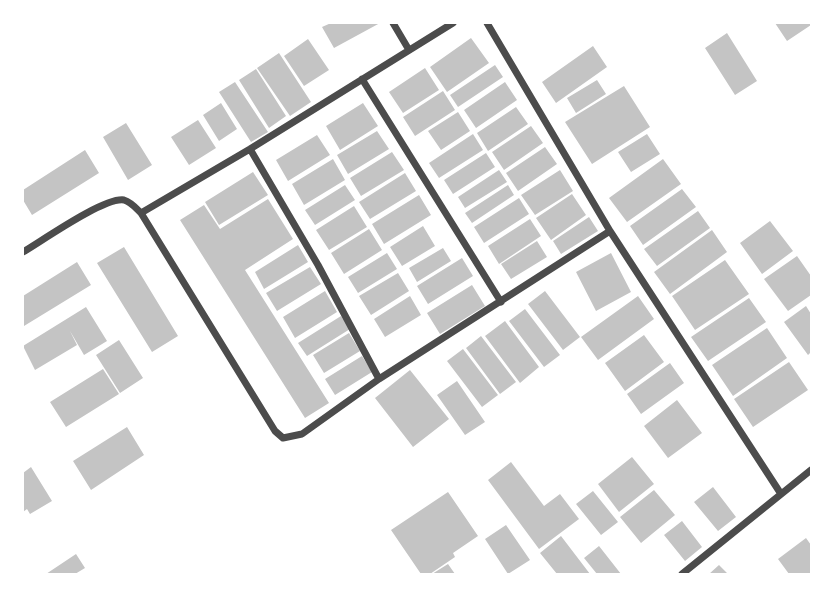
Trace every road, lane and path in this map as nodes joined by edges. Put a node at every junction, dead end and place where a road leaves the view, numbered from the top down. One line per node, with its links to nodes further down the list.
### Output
1 (393, 23): 4 (street)
2 (453, 23): 4 (street)
3 (487, 23): 8 (street)
4 (409, 50): 5 (street)
5 (362, 79): 6 (street); 10 (street)
6 (250, 149): 7 (street); 11 (street)
7 (141, 213): 9 (street); 11 (street)
8 (610, 231): 10 (street); 13 (street)
9 (23, 252)
10 (501, 302): 11 (street)
11 (379, 379)
12 (811, 470): 13 (street)
13 (781, 494): 14 (street)
14 (682, 574)

